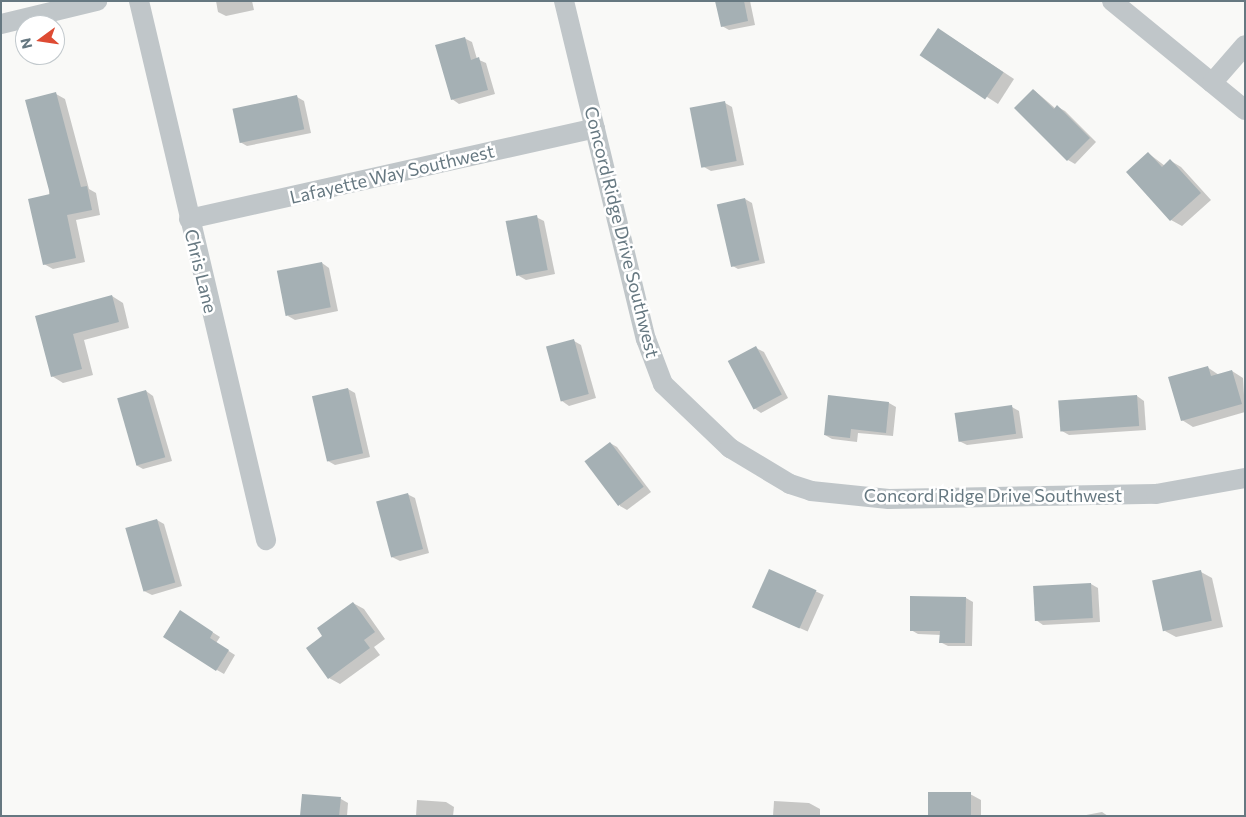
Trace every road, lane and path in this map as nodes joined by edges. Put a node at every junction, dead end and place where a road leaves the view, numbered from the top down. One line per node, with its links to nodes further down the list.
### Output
1 (97, 1): 5 (street)
2 (139, 1): 10 (street, Chris Lane)
3 (564, 1): 9 (street, Concord Ridge Drive Southwest)
4 (1112, 1): 7 (street)
5 (1, 24)
6 (1245, 45): 7 (street)
7 (1212, 83): 8 (street)
8 (1245, 110)
9 (595, 128): 10 (street, Lafayette Way Southwest); 11 (street, Concord Ridge Drive Southwest)
10 (189, 219): 12 (street, Chris Lane)
11 (1245, 478)
12 (266, 540)

